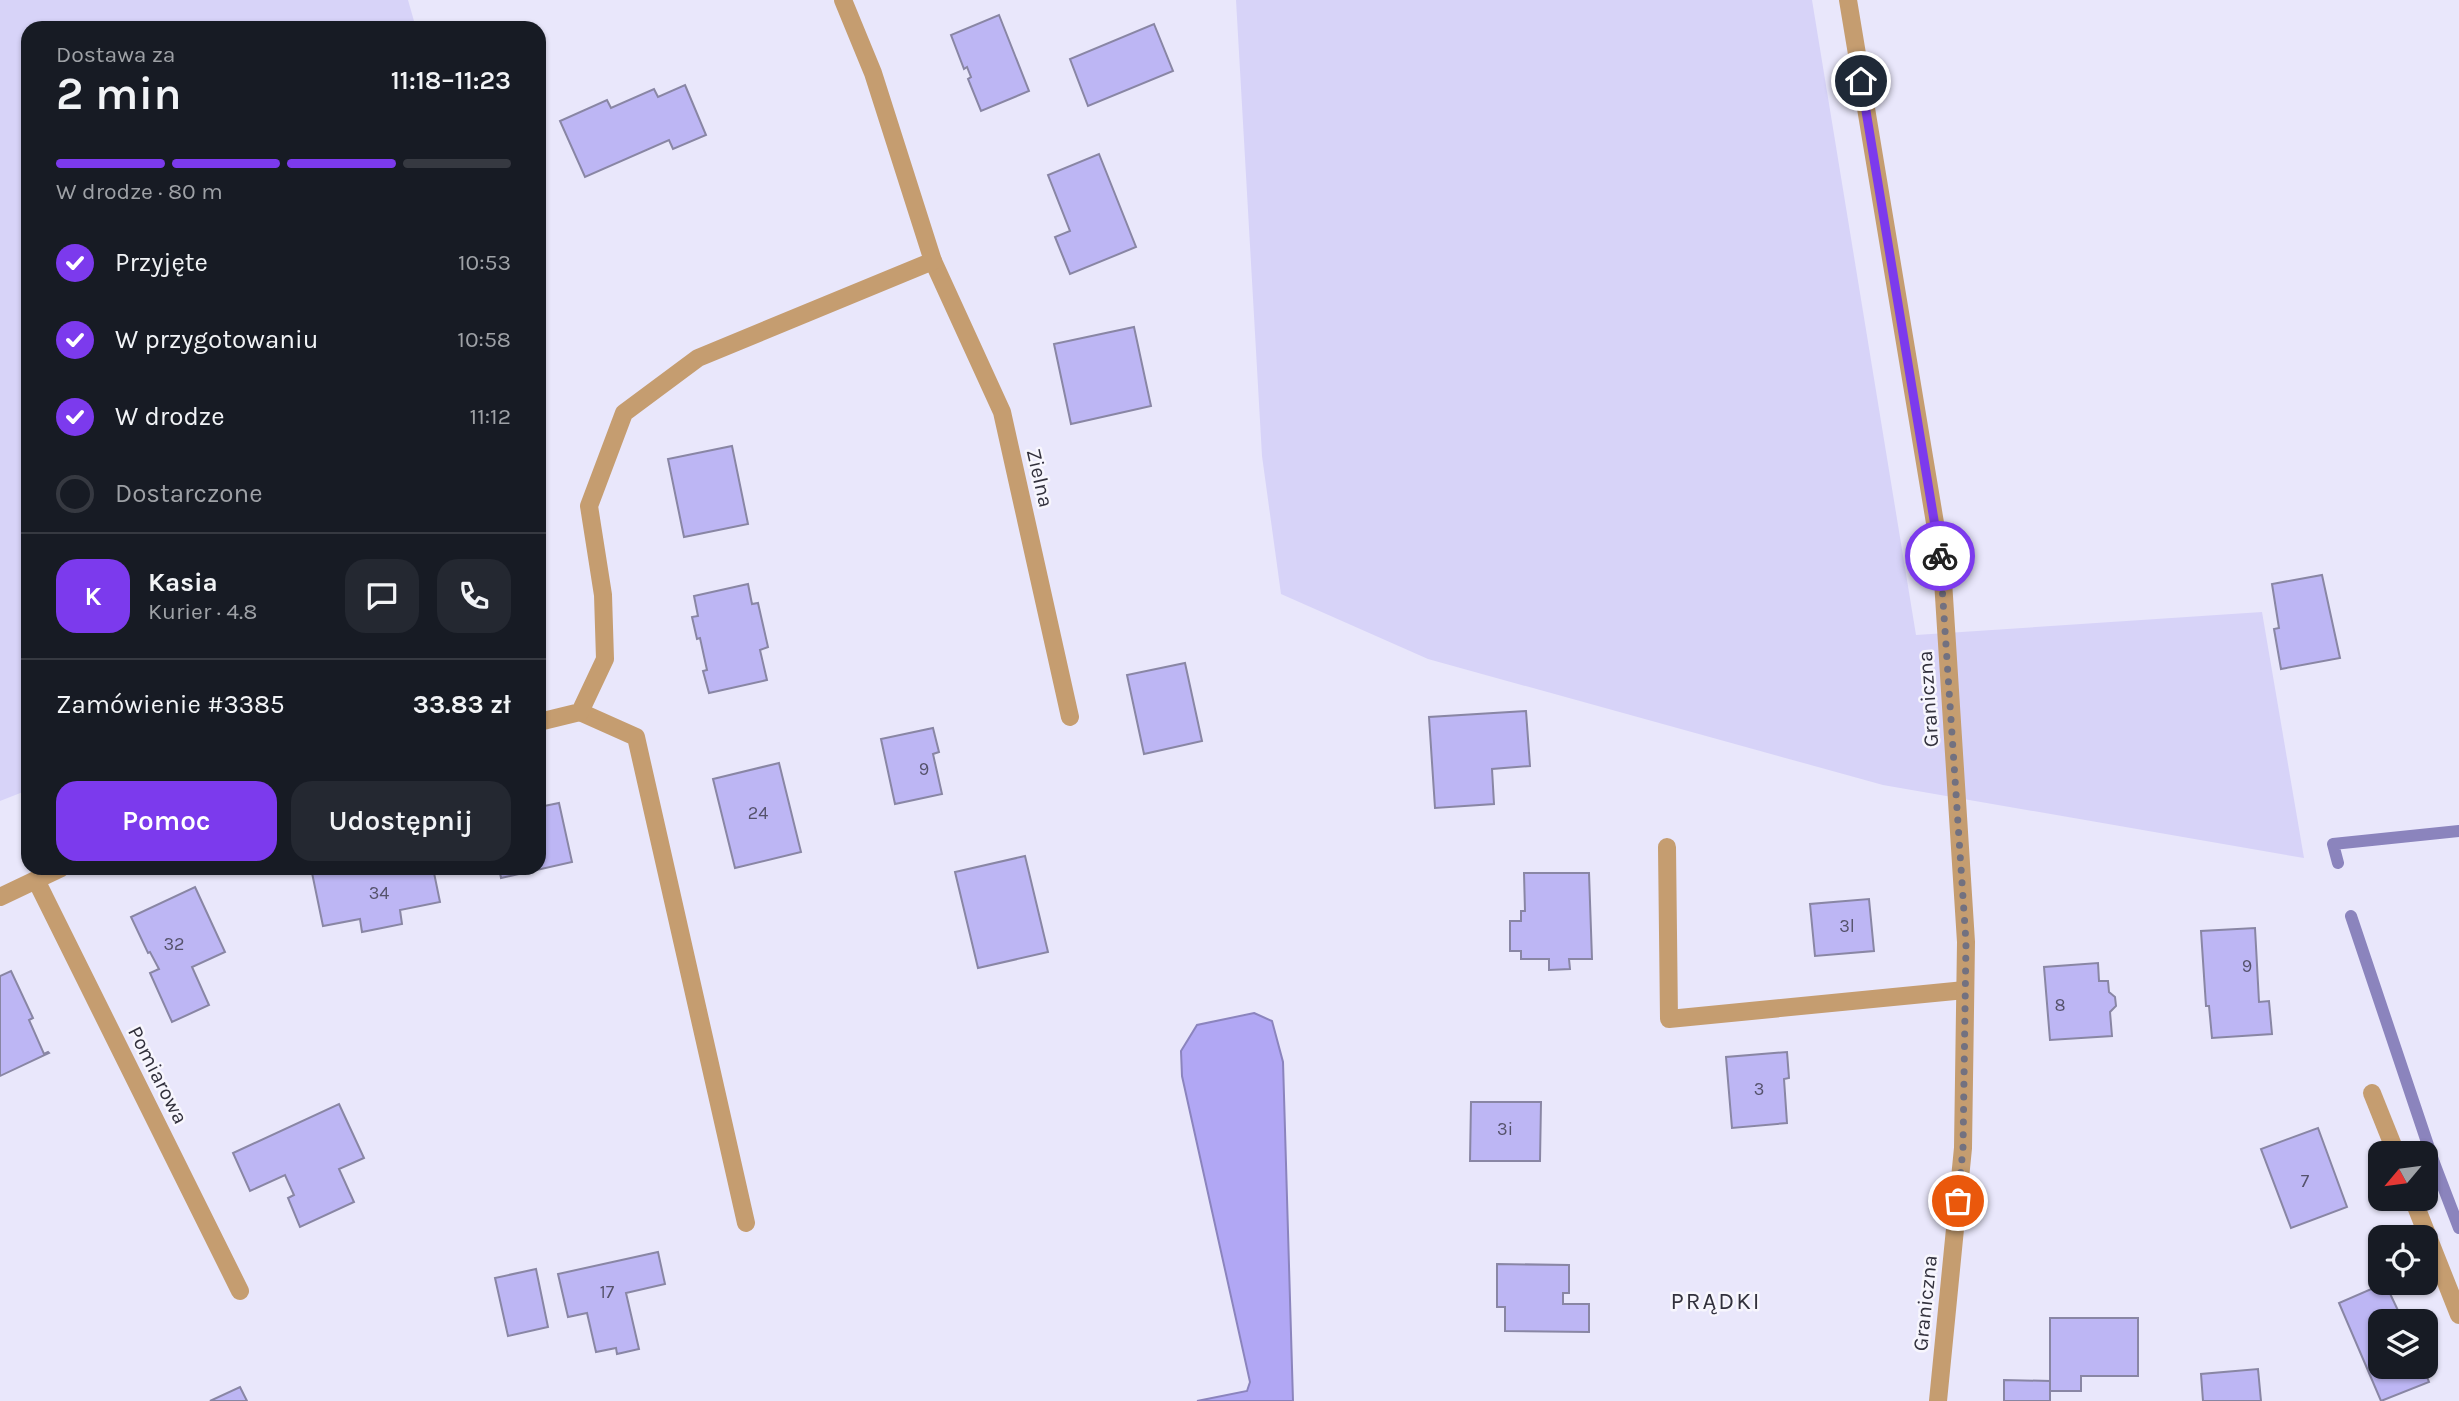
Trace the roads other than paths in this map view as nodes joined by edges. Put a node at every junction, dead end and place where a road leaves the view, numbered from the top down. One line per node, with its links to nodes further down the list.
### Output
1 (843, 0): 3 (street, Zielna)
2 (1848, 0): 11 (street, Graniczna)
3 (933, 261): 4 (street); 5 (street, Zielna)
4 (580, 712): 6 (street); 15 (street)
5 (1070, 717)
6 (546, 720)
7 (1667, 847): 11 (street)
8 (46, 875): 9 (street)
9 (36, 880): 10 (street); 16 (street, Pomiarowa)
10 (0, 897)
11 (1965, 990): 18 (street, Graniczna)
12 (2372, 1093): 13 (street)
13 (2391, 1141)
14 (2418, 1211): 17 (street)
15 (746, 1223)
16 (240, 1291)
17 (2459, 1315)
18 (1938, 1401)

